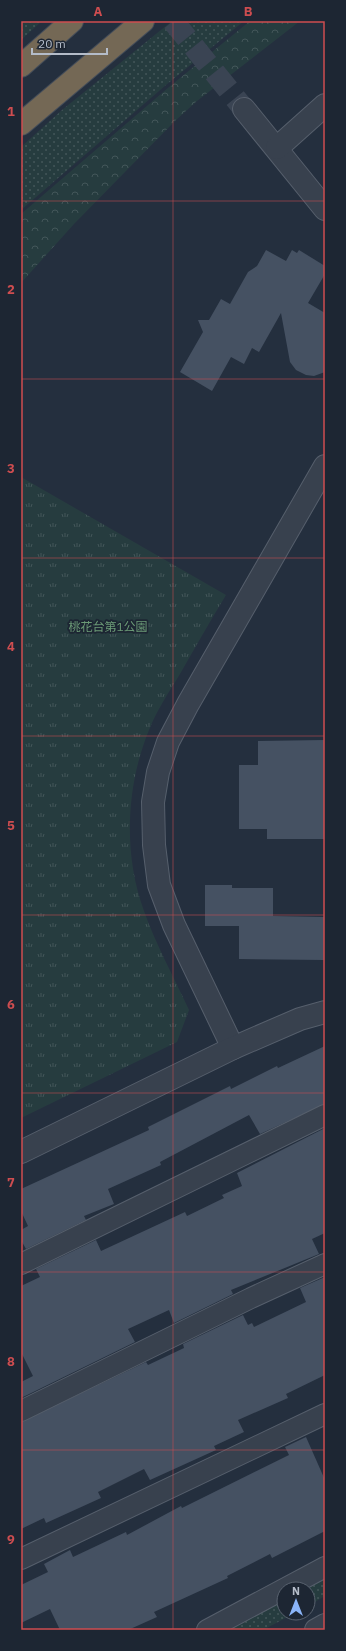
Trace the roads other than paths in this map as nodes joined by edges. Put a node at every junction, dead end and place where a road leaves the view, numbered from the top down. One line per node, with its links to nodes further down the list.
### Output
1 (72, 21): 3 (highway)
2 (143, 21): 6 (highway)
3 (21, 66)
4 (325, 105): 7 (street)
5 (244, 108): 7 (street)
6 (21, 124)
7 (277, 148): 8 (street)
8 (325, 209)
9 (325, 466): 11 (street)
10 (325, 1012): 11 (street)
11 (233, 1048): 13 (street)
12 (325, 1116): 14 (street)
13 (21, 1152)
14 (21, 1264)
15 (325, 1264): 16 (street)
16 (21, 1411)
17 (325, 1414): 18 (street)
18 (21, 1559)
19 (325, 1567): 21 (street)
20 (325, 1625): 22 (street)
21 (206, 1630)
22 (316, 1630)

